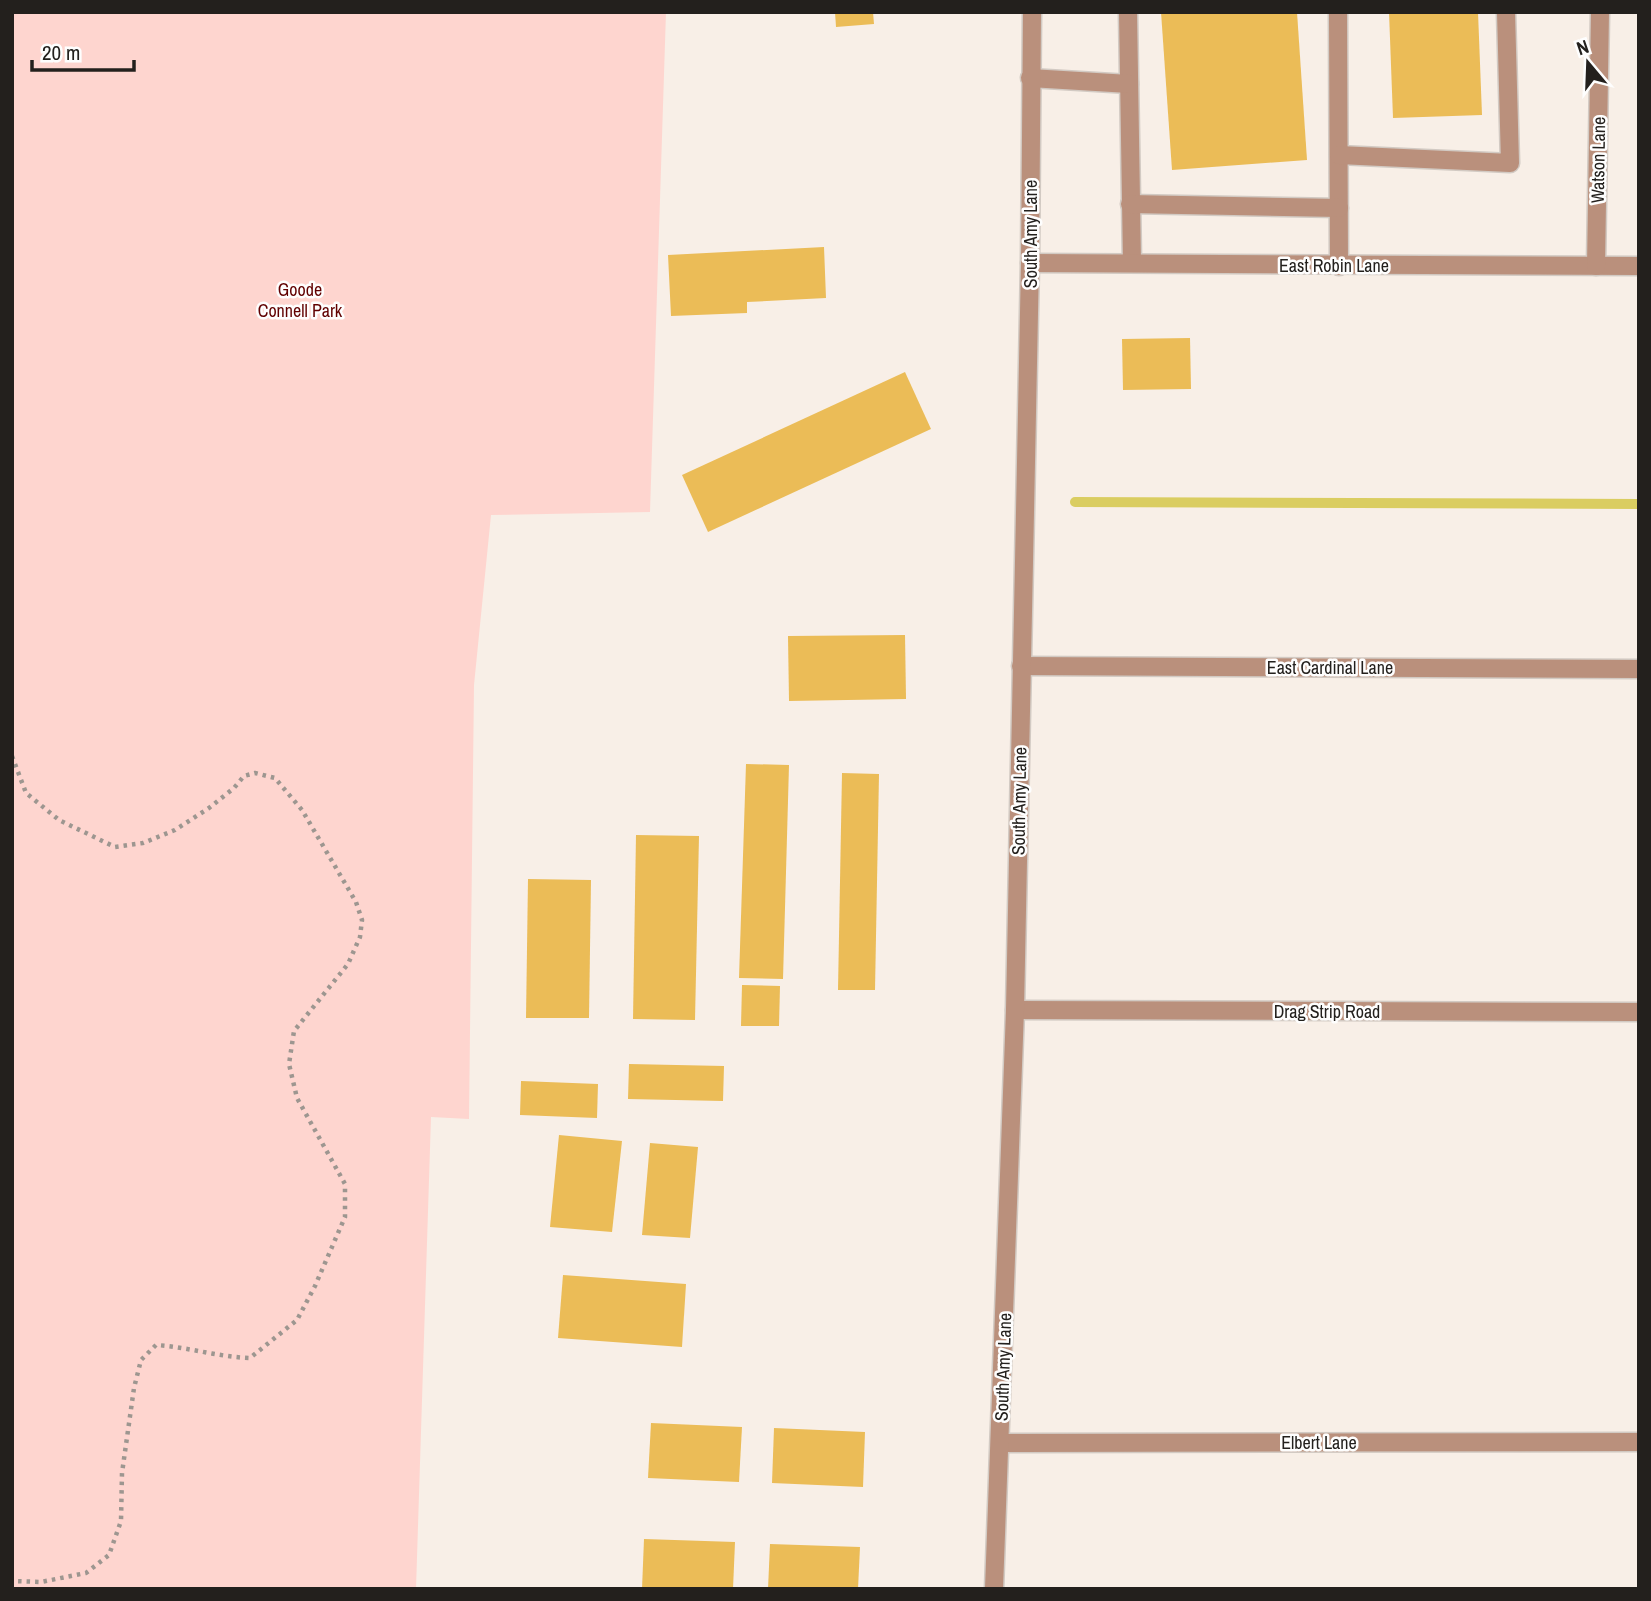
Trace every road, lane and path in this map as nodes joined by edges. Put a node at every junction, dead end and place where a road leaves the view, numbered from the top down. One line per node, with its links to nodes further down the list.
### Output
1 (1032, 12): 6 (street, South Amy Lane)
2 (1128, 12): 7 (street)
3 (1338, 12): 8 (street)
4 (1506, 12): 8 (street)
5 (1600, 12): 14 (street, Watson Lane)
6 (1030, 78): 7 (street); 11 (street, South Amy Lane)
7 (1129, 84): 9 (street)
8 (1339, 155): 10 (street)
9 (1130, 204): 10 (street); 12 (street)
10 (1339, 208): 13 (street)
11 (1030, 263): 12 (street, East Robin Lane); 16 (street, South Amy Lane)
12 (1132, 263): 13 (street, East Robin Lane)
13 (1339, 266): 14 (street, East Robin Lane)
14 (1596, 266): 15 (street, East Robin Lane)
15 (1639, 266)
16 (1021, 666): 17 (street, East Cardinal Lane); 19 (street, South Amy Lane)
17 (1639, 669)
18 (12, 757): 23 (path)
19 (1015, 1010): 20 (street, Drag Strip Road); 22 (street, South Amy Lane)
20 (1639, 1012)
21 (1639, 1442): 22 (street, Elbert Lane)
22 (1000, 1443): 24 (street, South Amy Lane)
23 (12, 1581)
24 (994, 1589)

